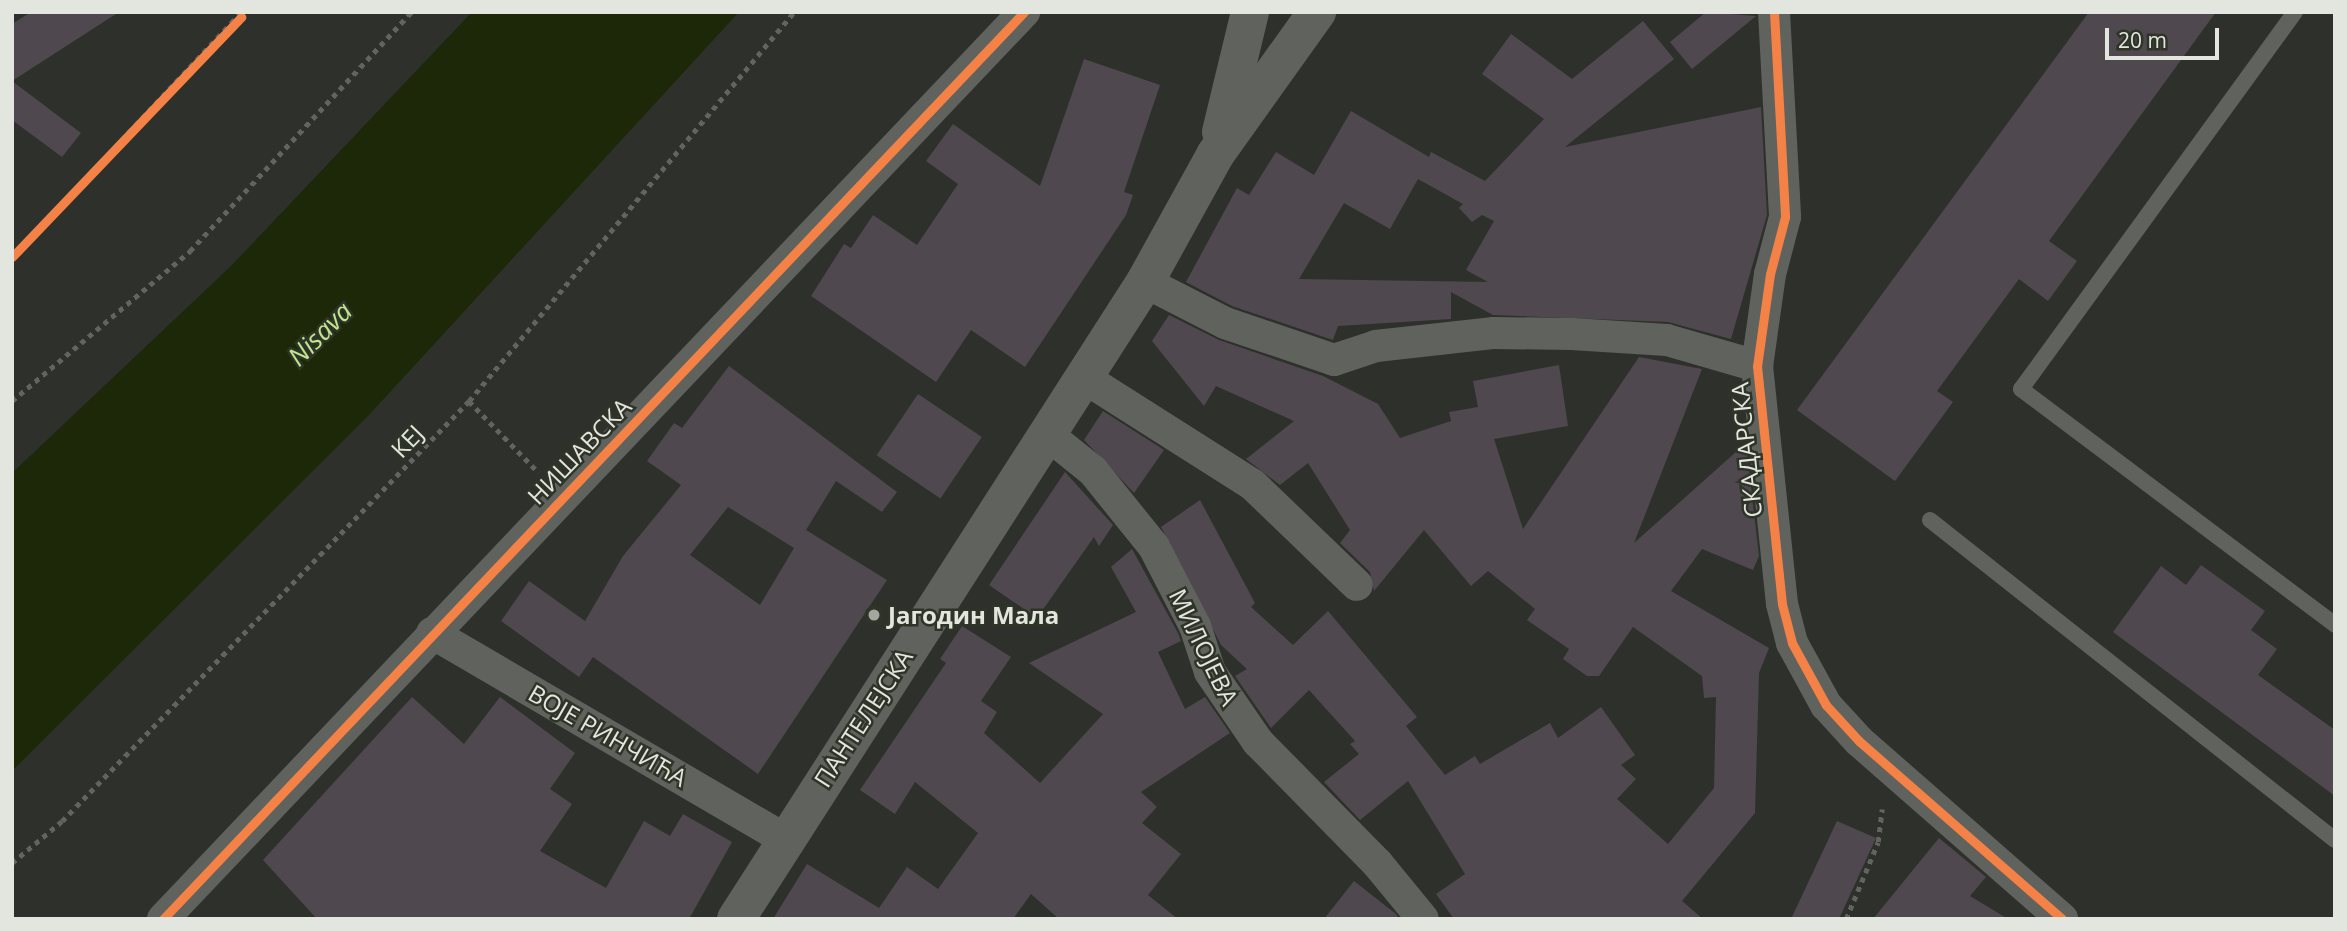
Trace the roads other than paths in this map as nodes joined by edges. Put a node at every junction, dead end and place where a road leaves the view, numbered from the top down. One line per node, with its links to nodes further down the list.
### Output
1 (1024, 12): 14 (street, НИШАВСКА)
2 (1250, 12): 6 (main road, ПАНТЕЛЕЈСКА)
3 (1317, 12): 6 (main road, ПАНТЕЛЕЈСКА)
4 (1774, 12): 8 (street, СКАДАРСКА)
5 (2295, 12): 13 (lane)
6 (1215, 155): 7 (main road, ПАНТЕЛЕЈСКА)
7 (1145, 282): 8 (street); 9 (main road, ПАНТЕЛЕЈСКА)
8 (1757, 366): 20 (street, СКАДАРСКА)
9 (1083, 377): 10 (main road, ПАНТЕЛЕЈСКА); 12 (street)
10 (1046, 434): 15 (main road, ПАНТЕЛЕЈСКА); 19 (street, МИЛОЈЕВА)
11 (1930, 520): 16 (lane)
12 (1357, 585)
13 (2335, 625)
14 (432, 633): 15 (street, ВОЈЕ РИНЧИЋА); 17 (street, НИШАВСКА)
15 (784, 839): 18 (main road, ПАНТЕЛЕЈСКА)
16 (2335, 841)
17 (163, 919)
18 (736, 919)
19 (1423, 919)
20 (2062, 919)

